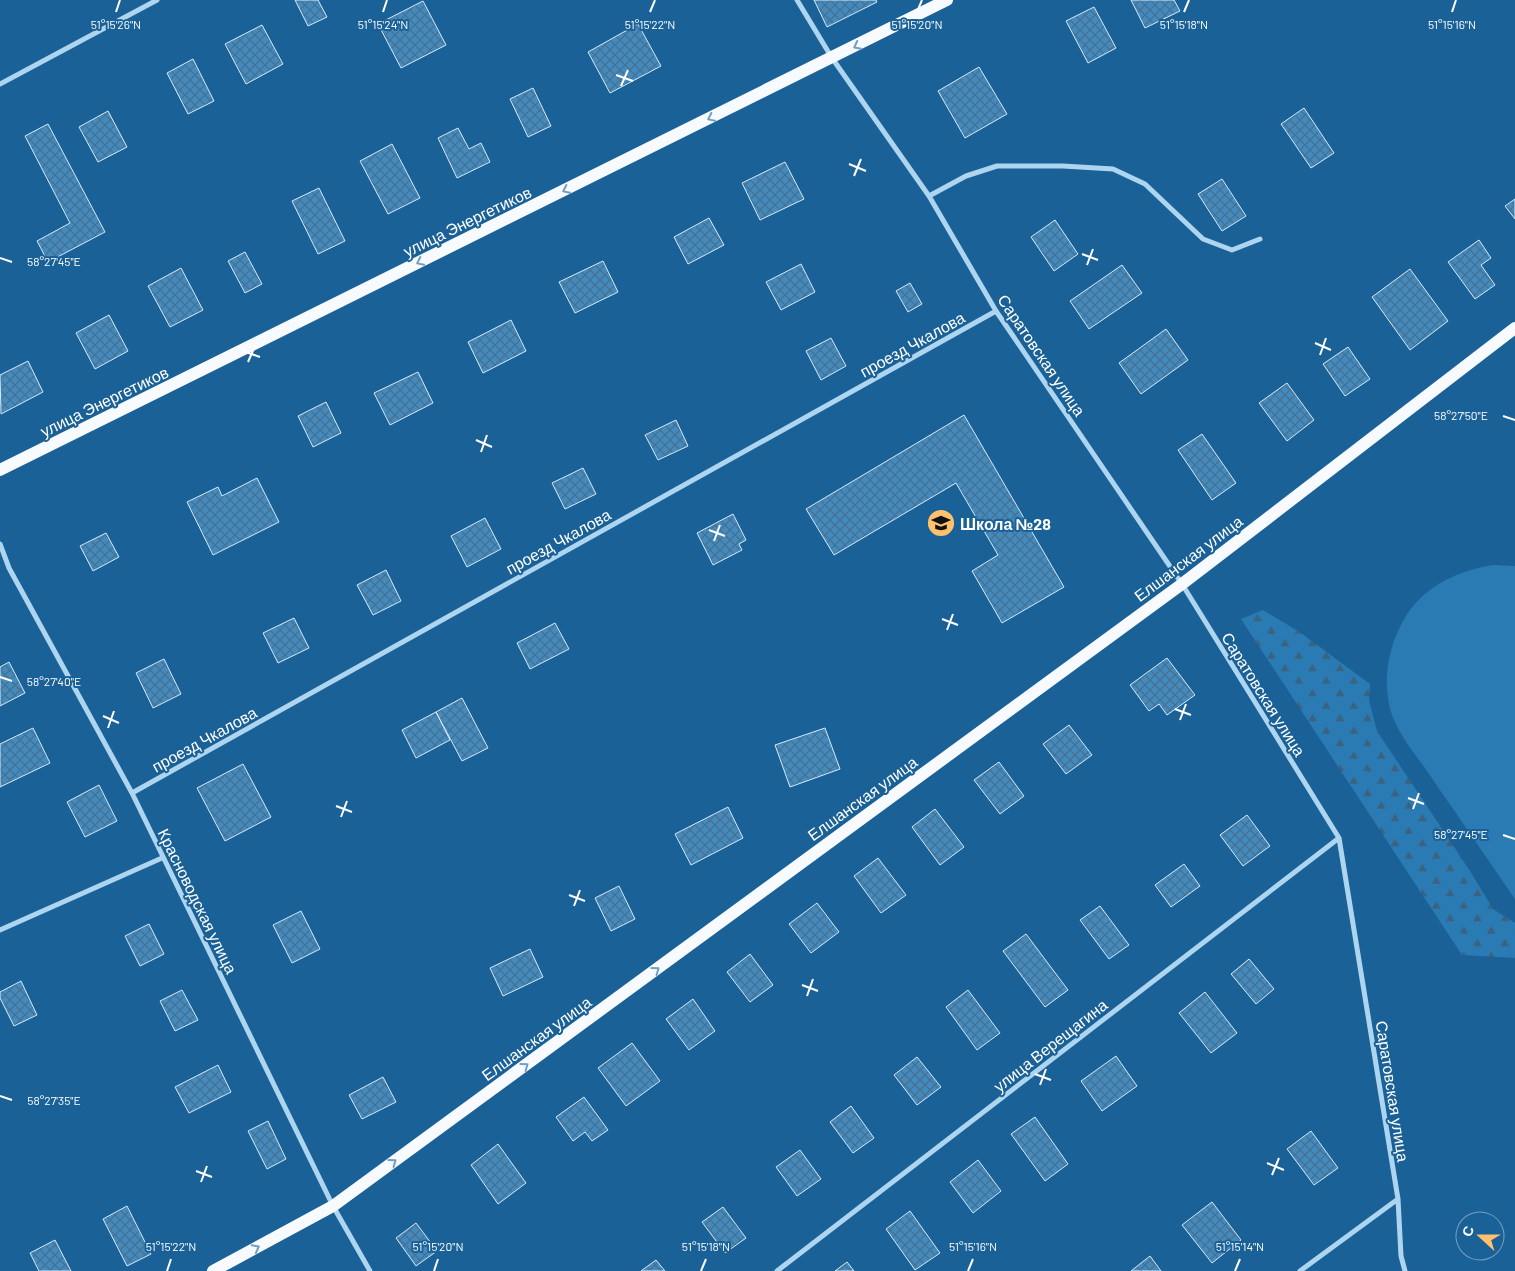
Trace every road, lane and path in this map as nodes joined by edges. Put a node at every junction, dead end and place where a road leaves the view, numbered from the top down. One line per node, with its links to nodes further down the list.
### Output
1 (157, 0): 5 (street)
2 (797, 0): 4 (street, Саратовская улица)
3 (947, 0): 4 (main road, улица Энергетиков, one-way to 4)
4 (832, 58): 6 (street, Саратовская улица); 10 (main road, улица Энергетиков, one-way to 10)
5 (0, 84)
6 (928, 196): 7 (street); 8 (street, Саратовская улица)
7 (1260, 239)
8 (996, 311): 12 (street, Саратовская улица); 13 (street, проезд Чкалова)
9 (1515, 328): 12 (main road, Елшанская улица)
10 (0, 470)
11 (0, 544): 13 (street, Красноводская улица)
12 (1182, 584): 14 (street, Саратовская улица); 18 (main road, Елшанская улица, one-way to 12)
13 (132, 793): 15 (street, Красноводская улица)
14 (1338, 838): 17 (street, Саратовская улица); 21 (street, улица Верещагина)
15 (162, 858): 16 (street); 18 (street, Красноводская улица)
16 (0, 930)
17 (1398, 1199): 22 (street); 23 (street, Саратовская улица)
18 (334, 1206): 19 (main road, Елшанская улица, one-way to 18); 20 (street, Красноводская улица)
19 (213, 1271)
20 (370, 1271)
21 (777, 1271)
22 (1300, 1271)
23 (1404, 1271)

